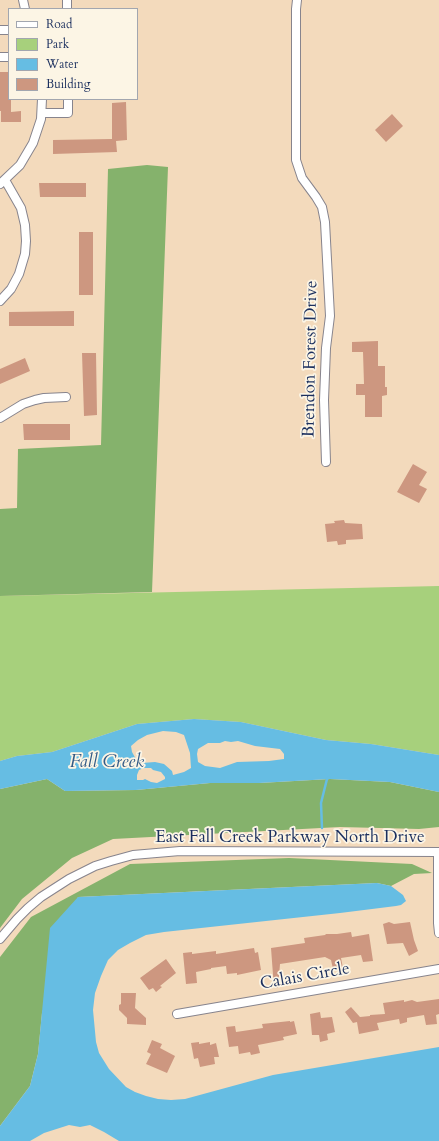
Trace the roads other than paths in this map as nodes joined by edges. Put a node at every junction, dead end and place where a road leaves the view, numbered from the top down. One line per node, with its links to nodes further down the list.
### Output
1 (297, 0): 9 (street, Brendon Forest Drive)
2 (42, 100): 4 (street)
3 (68, 100): 4 (street)
4 (42, 113): 5 (street)
5 (3, 182): 6 (street)
6 (0, 301)
7 (66, 397): 8 (street)
8 (0, 418)
9 (326, 462)
10 (438, 852): 11 (street); 12 (street, East Fall Creek Parkway North Drive)
11 (439, 933)
12 (0, 939)
13 (439, 969): 14 (street, Calais Circle)
14 (177, 1014)

